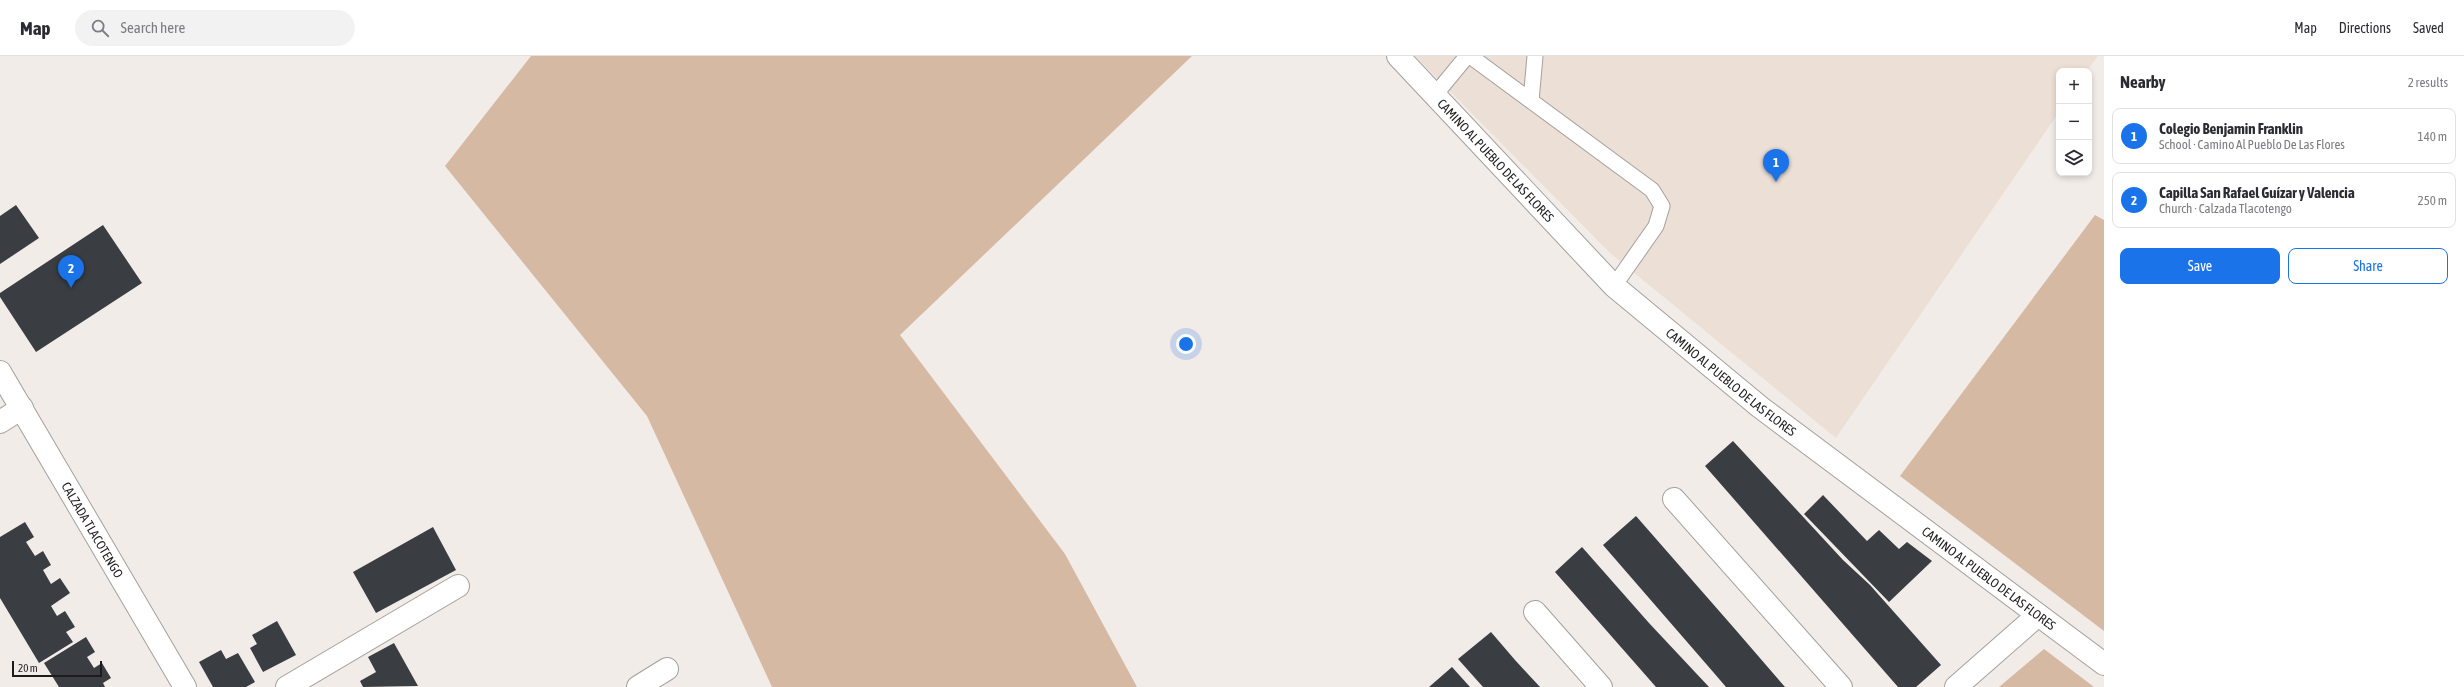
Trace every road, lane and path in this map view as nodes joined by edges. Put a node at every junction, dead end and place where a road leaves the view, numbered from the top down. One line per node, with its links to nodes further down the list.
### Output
1 (1398, 56): 4 (street, CAMINO AL PUEBLO DE LAS FLORES)
2 (1469, 56): 4 (lane); 5 (lane)
3 (1535, 56): 5 (lane)
4 (1434, 96): 6 (street, CAMINO AL PUEBLO DE LAS FLORES)
5 (1530, 101): 6 (lane)
6 (1614, 286): 13 (street, CAMINO AL PUEBLO DE LAS FLORES)
7 (0, 372): 8 (street, CALZADA TLACOTENGO)
8 (22, 408): 9 (street); 16 (street, CALZADA TLACOTENGO)
9 (0, 422)
10 (1674, 499): 20 (street)
11 (458, 586): 17 (street)
12 (1535, 612): 19 (street)
13 (2038, 615): 14 (street, CAMINO AL PUEBLO DE LAS FLORES); 21 (street)
14 (2104, 664)
15 (667, 669): 18 (street)
16 (185, 687)
17 (287, 687)
18 (638, 687)
19 (1601, 687)
20 (1841, 687)
21 (1956, 687)

